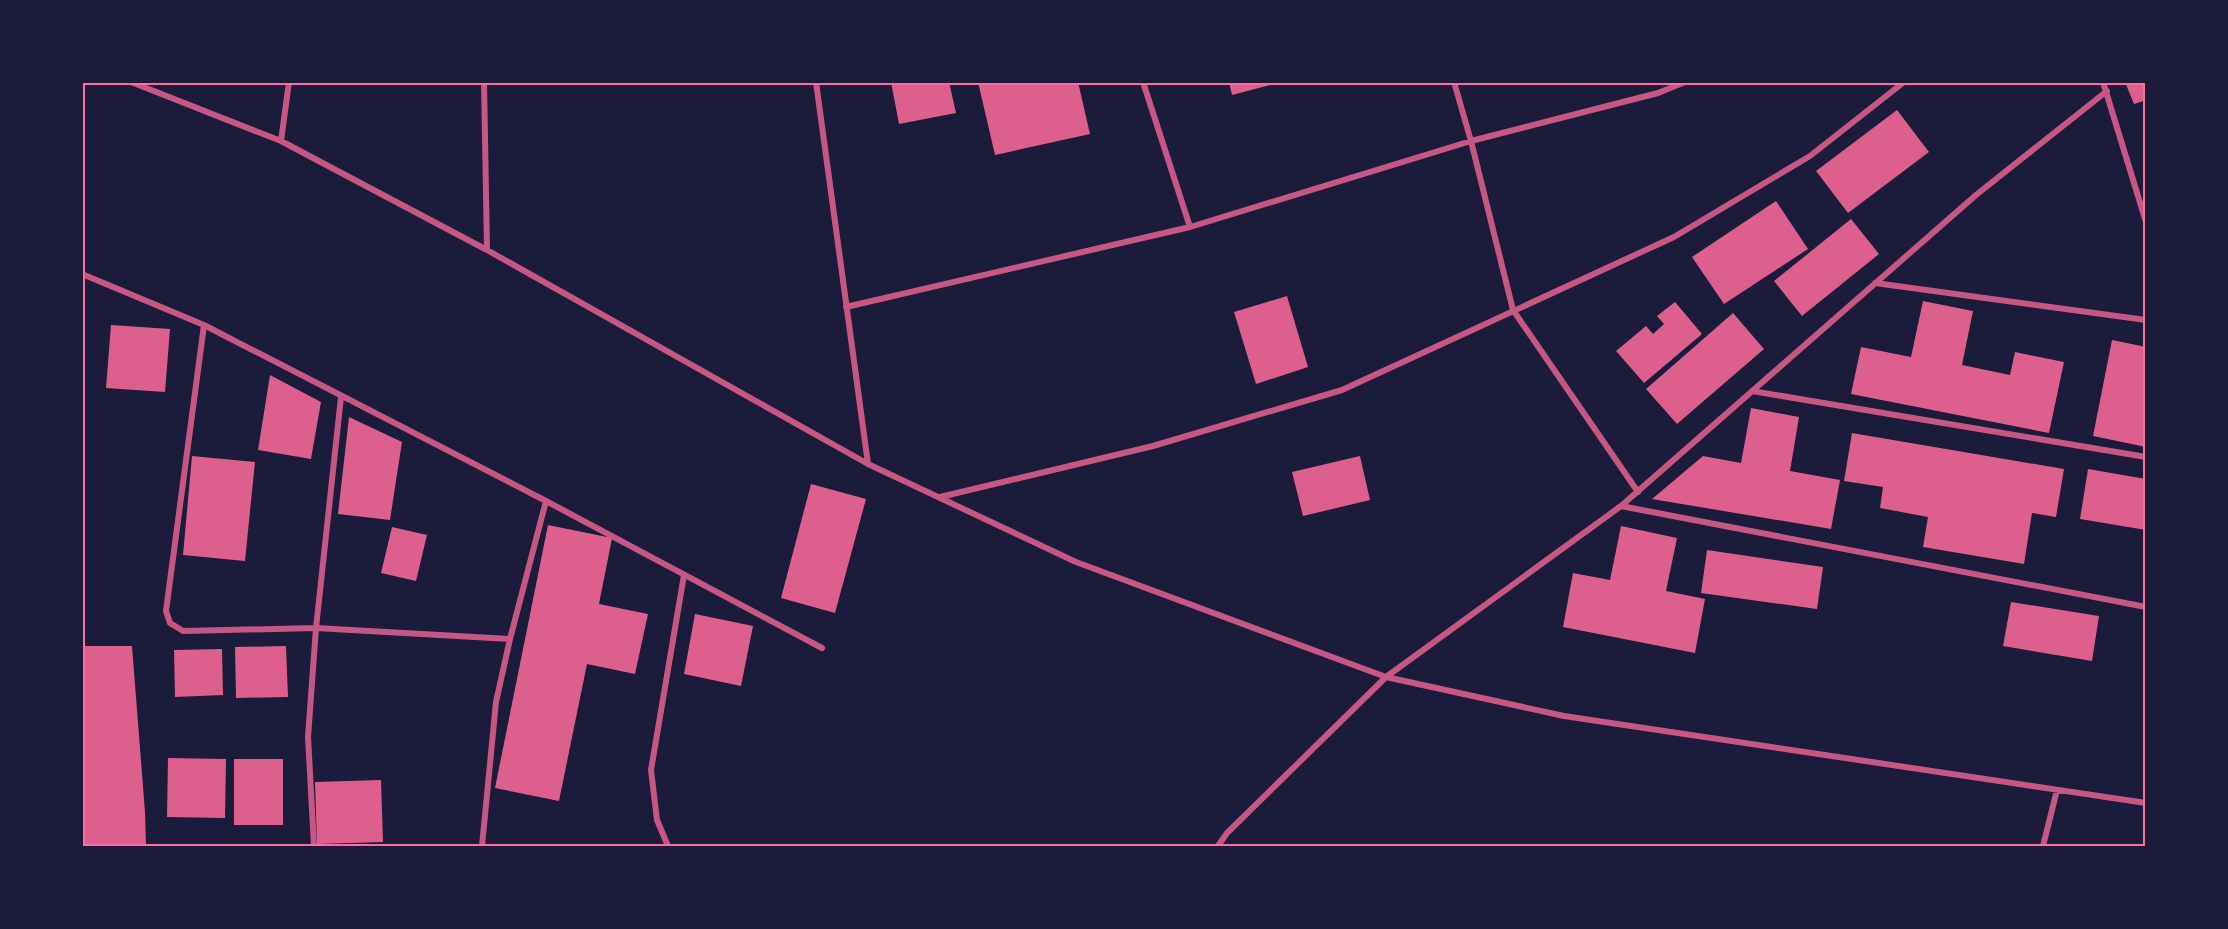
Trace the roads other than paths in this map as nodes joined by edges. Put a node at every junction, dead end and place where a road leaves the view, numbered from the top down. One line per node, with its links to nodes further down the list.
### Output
1 (131, 82): 11 (street)
2 (289, 82): 11 (street)
3 (484, 82): 15 (street)
4 (816, 82): 18 (street)
5 (1143, 82): 14 (street)
6 (1454, 82): 12 (street)
7 (1685, 82): 12 (street)
8 (1904, 82): 19 (street)
9 (2103, 82): 10 (street)
10 (2107, 91): 13 (street); 17 (street)
11 (281, 141): 15 (street)
12 (1471, 141): 14 (street); 19 (street)
13 (2145, 222)
14 (1190, 227): 18 (street)
15 (487, 250): 25 (street)
16 (82, 274): 21 (street)
17 (1875, 283): 20 (street); 22 (street)
18 (846, 307): 25 (street)
19 (1513, 310): 26 (street); 27 (street)
20 (2145, 320)
21 (204, 326): 23 (street); 32 (street)
22 (1752, 391): 24 (street); 26 (street)
23 (341, 397): 28 (street); 32 (street)
24 (2145, 457)
25 (868, 464): 27 (street)
26 (1638, 492): 29 (street)
27 (940, 498): 35 (street)
28 (546, 501): 30 (street); 33 (street)
29 (1621, 506): 31 (street); 35 (street)
30 (684, 575): 34 (street); 40 (street)
31 (2145, 607)
32 (316, 628): 33 (street); 38 (street)
33 (510, 639): 39 (street)
34 (822, 648)
35 (1386, 677): 36 (street); 41 (street)
36 (2057, 790): 37 (street); 42 (street)
37 (2145, 803)
38 (314, 846)
39 (482, 846)
40 (668, 846)
41 (1218, 846)
42 (2043, 846)

